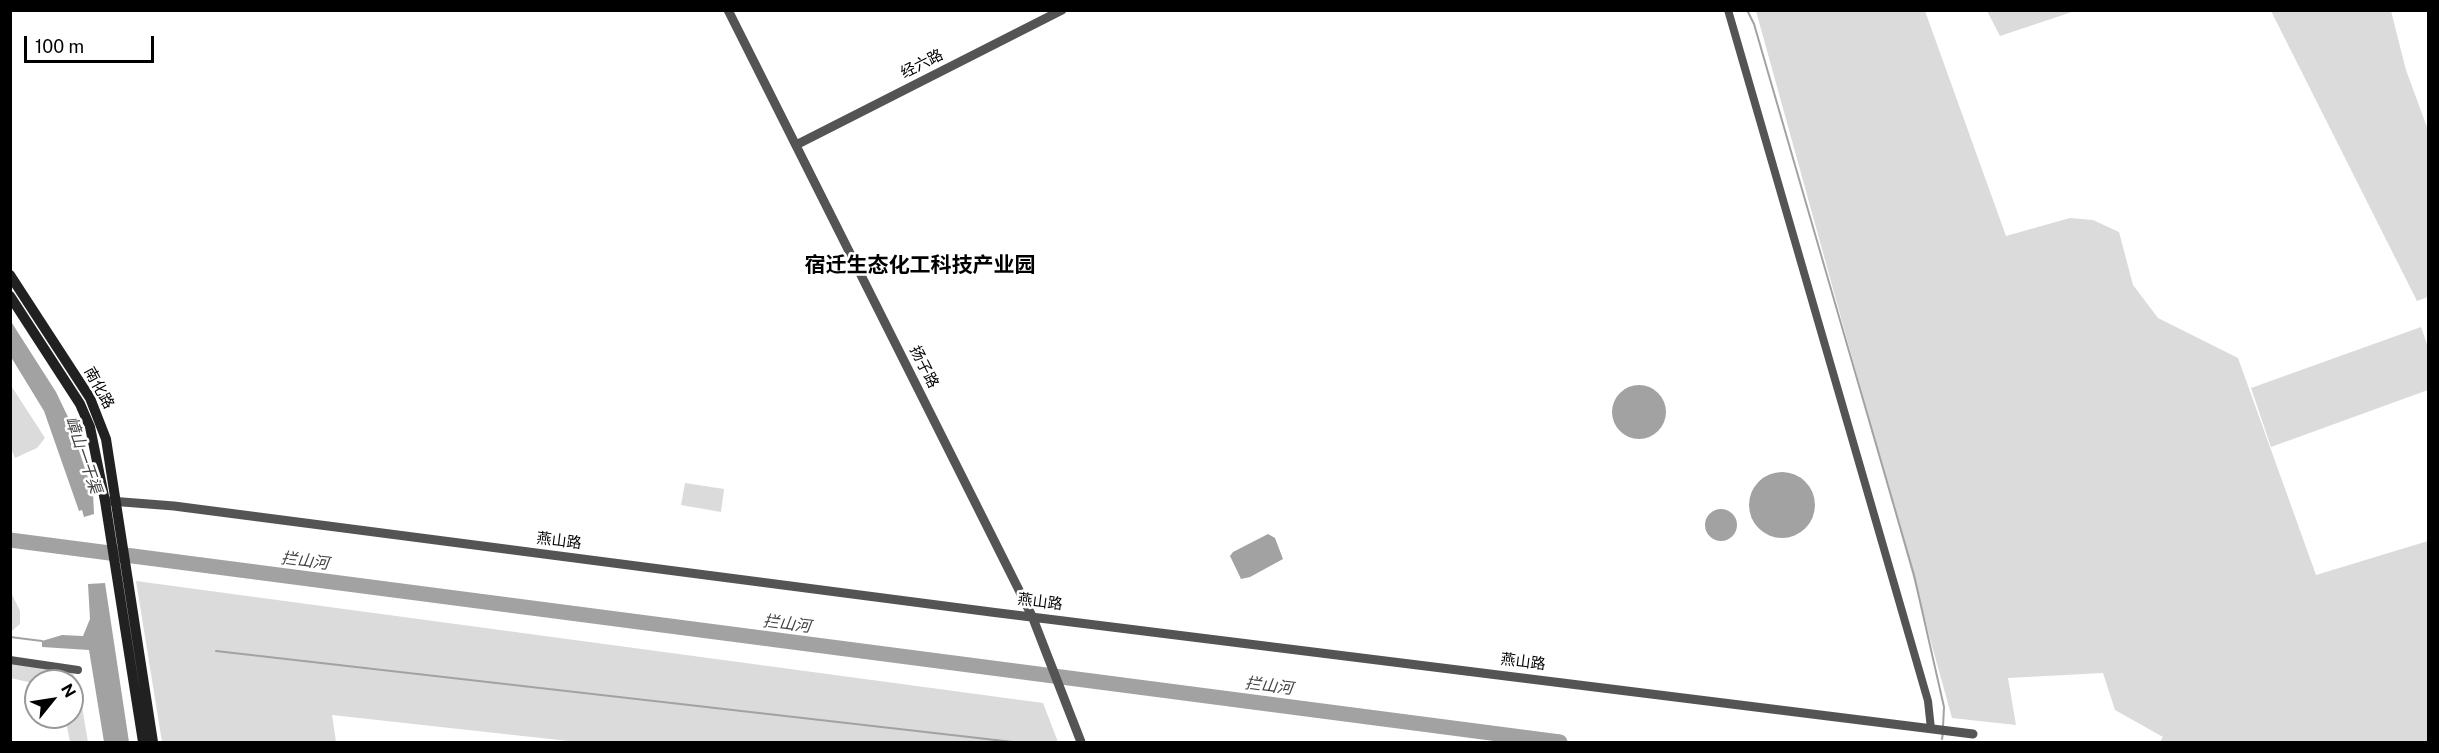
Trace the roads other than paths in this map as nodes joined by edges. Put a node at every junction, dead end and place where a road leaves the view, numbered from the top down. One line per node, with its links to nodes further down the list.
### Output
1 (728, 10): 4 (street, 扬子路)
2 (1062, 10): 4 (street, 经六路)
3 (1728, 10): 12 (street)
4 (796, 145): 9 (street, 扬子路)
5 (10, 275): 7 (main road, 南化路)
6 (10, 296): 7 (main road, 南化路)
7 (110, 501): 8 (main road, 南化路); 9 (street, 燕山路)
8 (122, 582): 14 (main road); 15 (main road)
9 (1032, 616): 12 (street, 燕山路); 16 (street, 扬子路)
10 (10, 660): 11 (street)
11 (71, 669)
12 (1939, 730): 13 (street, 燕山路)
13 (1973, 734)
14 (143, 742)
15 (153, 742)
16 (1081, 742)

